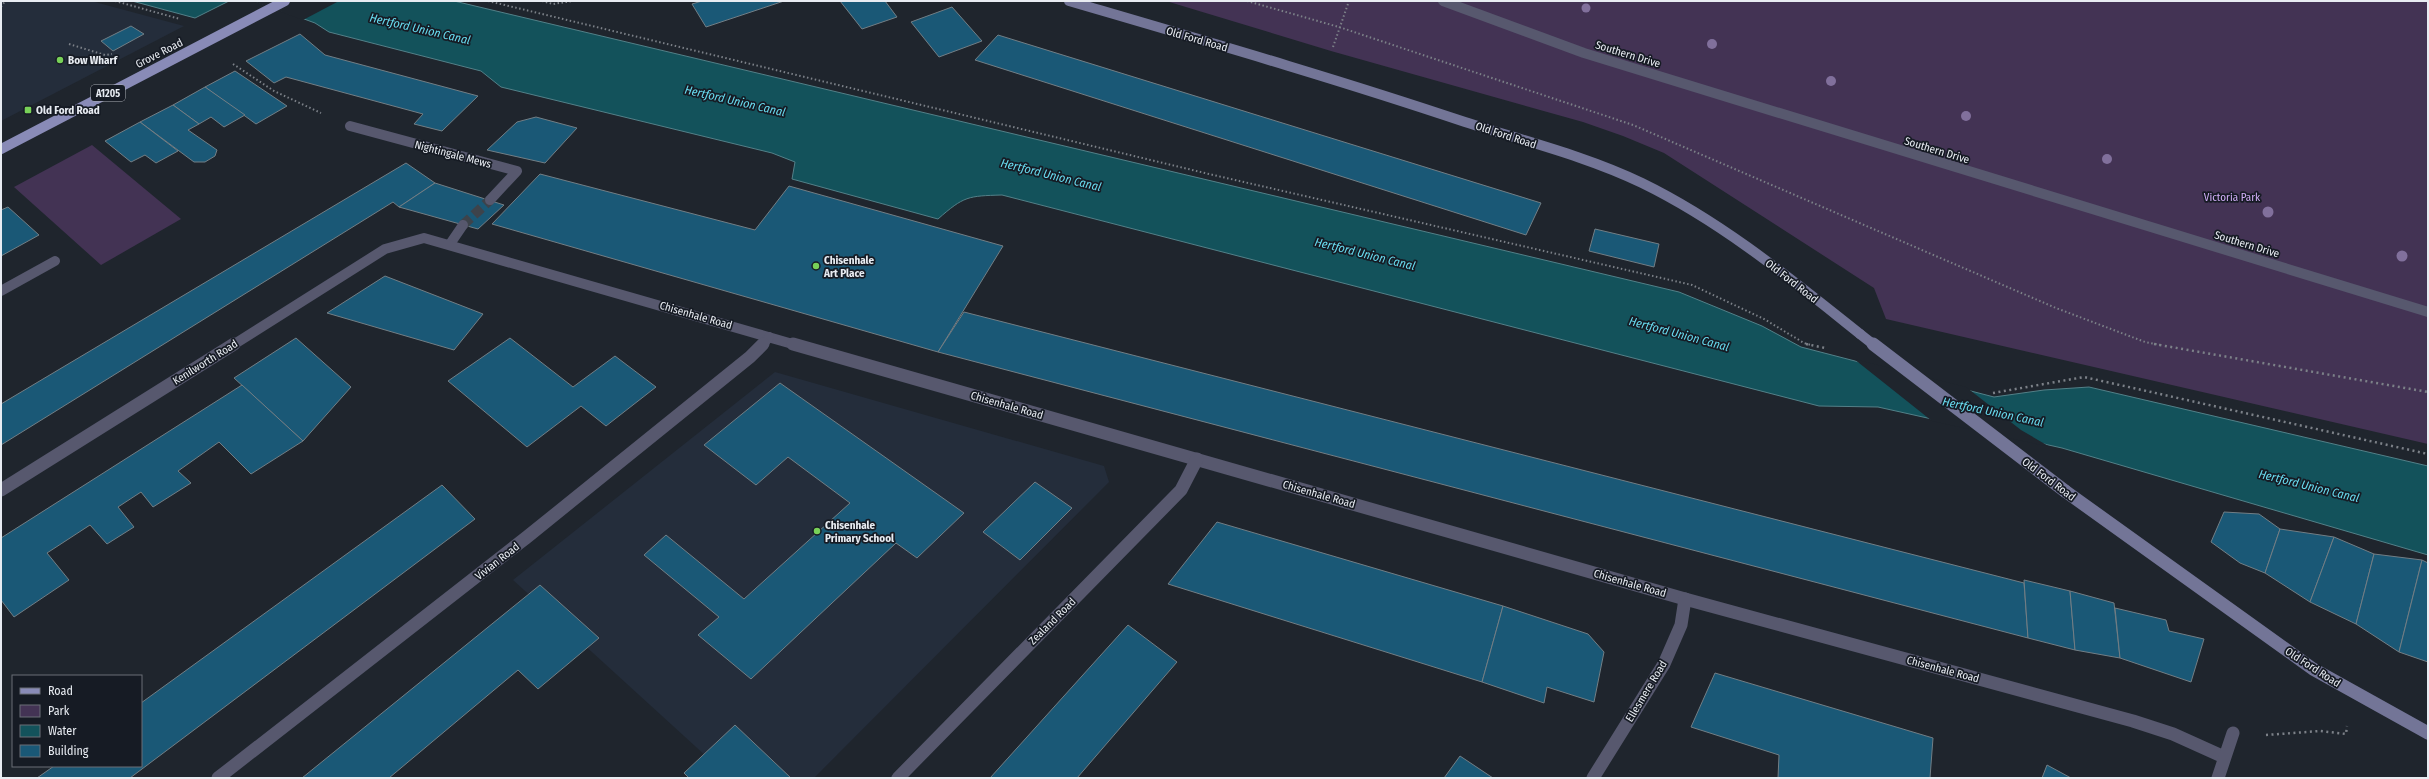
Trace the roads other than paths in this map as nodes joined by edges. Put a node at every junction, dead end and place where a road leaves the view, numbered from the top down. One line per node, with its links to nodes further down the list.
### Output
1 (285, 1): 5 (main road, Grove Road / A1205)
2 (1069, 1): 18 (main road, Old Ford Road, bridge)
3 (1443, 1): 12 (street, Southern Drive)
4 (350, 126): 6 (street, Nightingale Mews)
5 (1, 149)
6 (490, 200)
7 (464, 225): 9 (street)
8 (412, 240): 9 (street, Chisenhale Road); 15 (street, Kenilworth Road)
9 (450, 244): 13 (street, Chisenhale Road)
10 (55, 261): 11 (street)
11 (1, 291)
12 (2428, 312)
13 (769, 337): 14 (street, Chisenhale Road); 20 (street, Vivian Road)
14 (1197, 459): 16 (street, Chisenhale Road); 21 (street, Zealand Road)
15 (1, 490)
16 (1685, 599): 19 (street, Chisenhale Road); 22 (street, Ellesmere Road)
17 (2233, 733): 19 (street)
18 (2428, 733)
19 (2224, 757): 23 (street)
20 (218, 778)
21 (898, 778)
22 (1593, 778)
23 (2218, 778)

